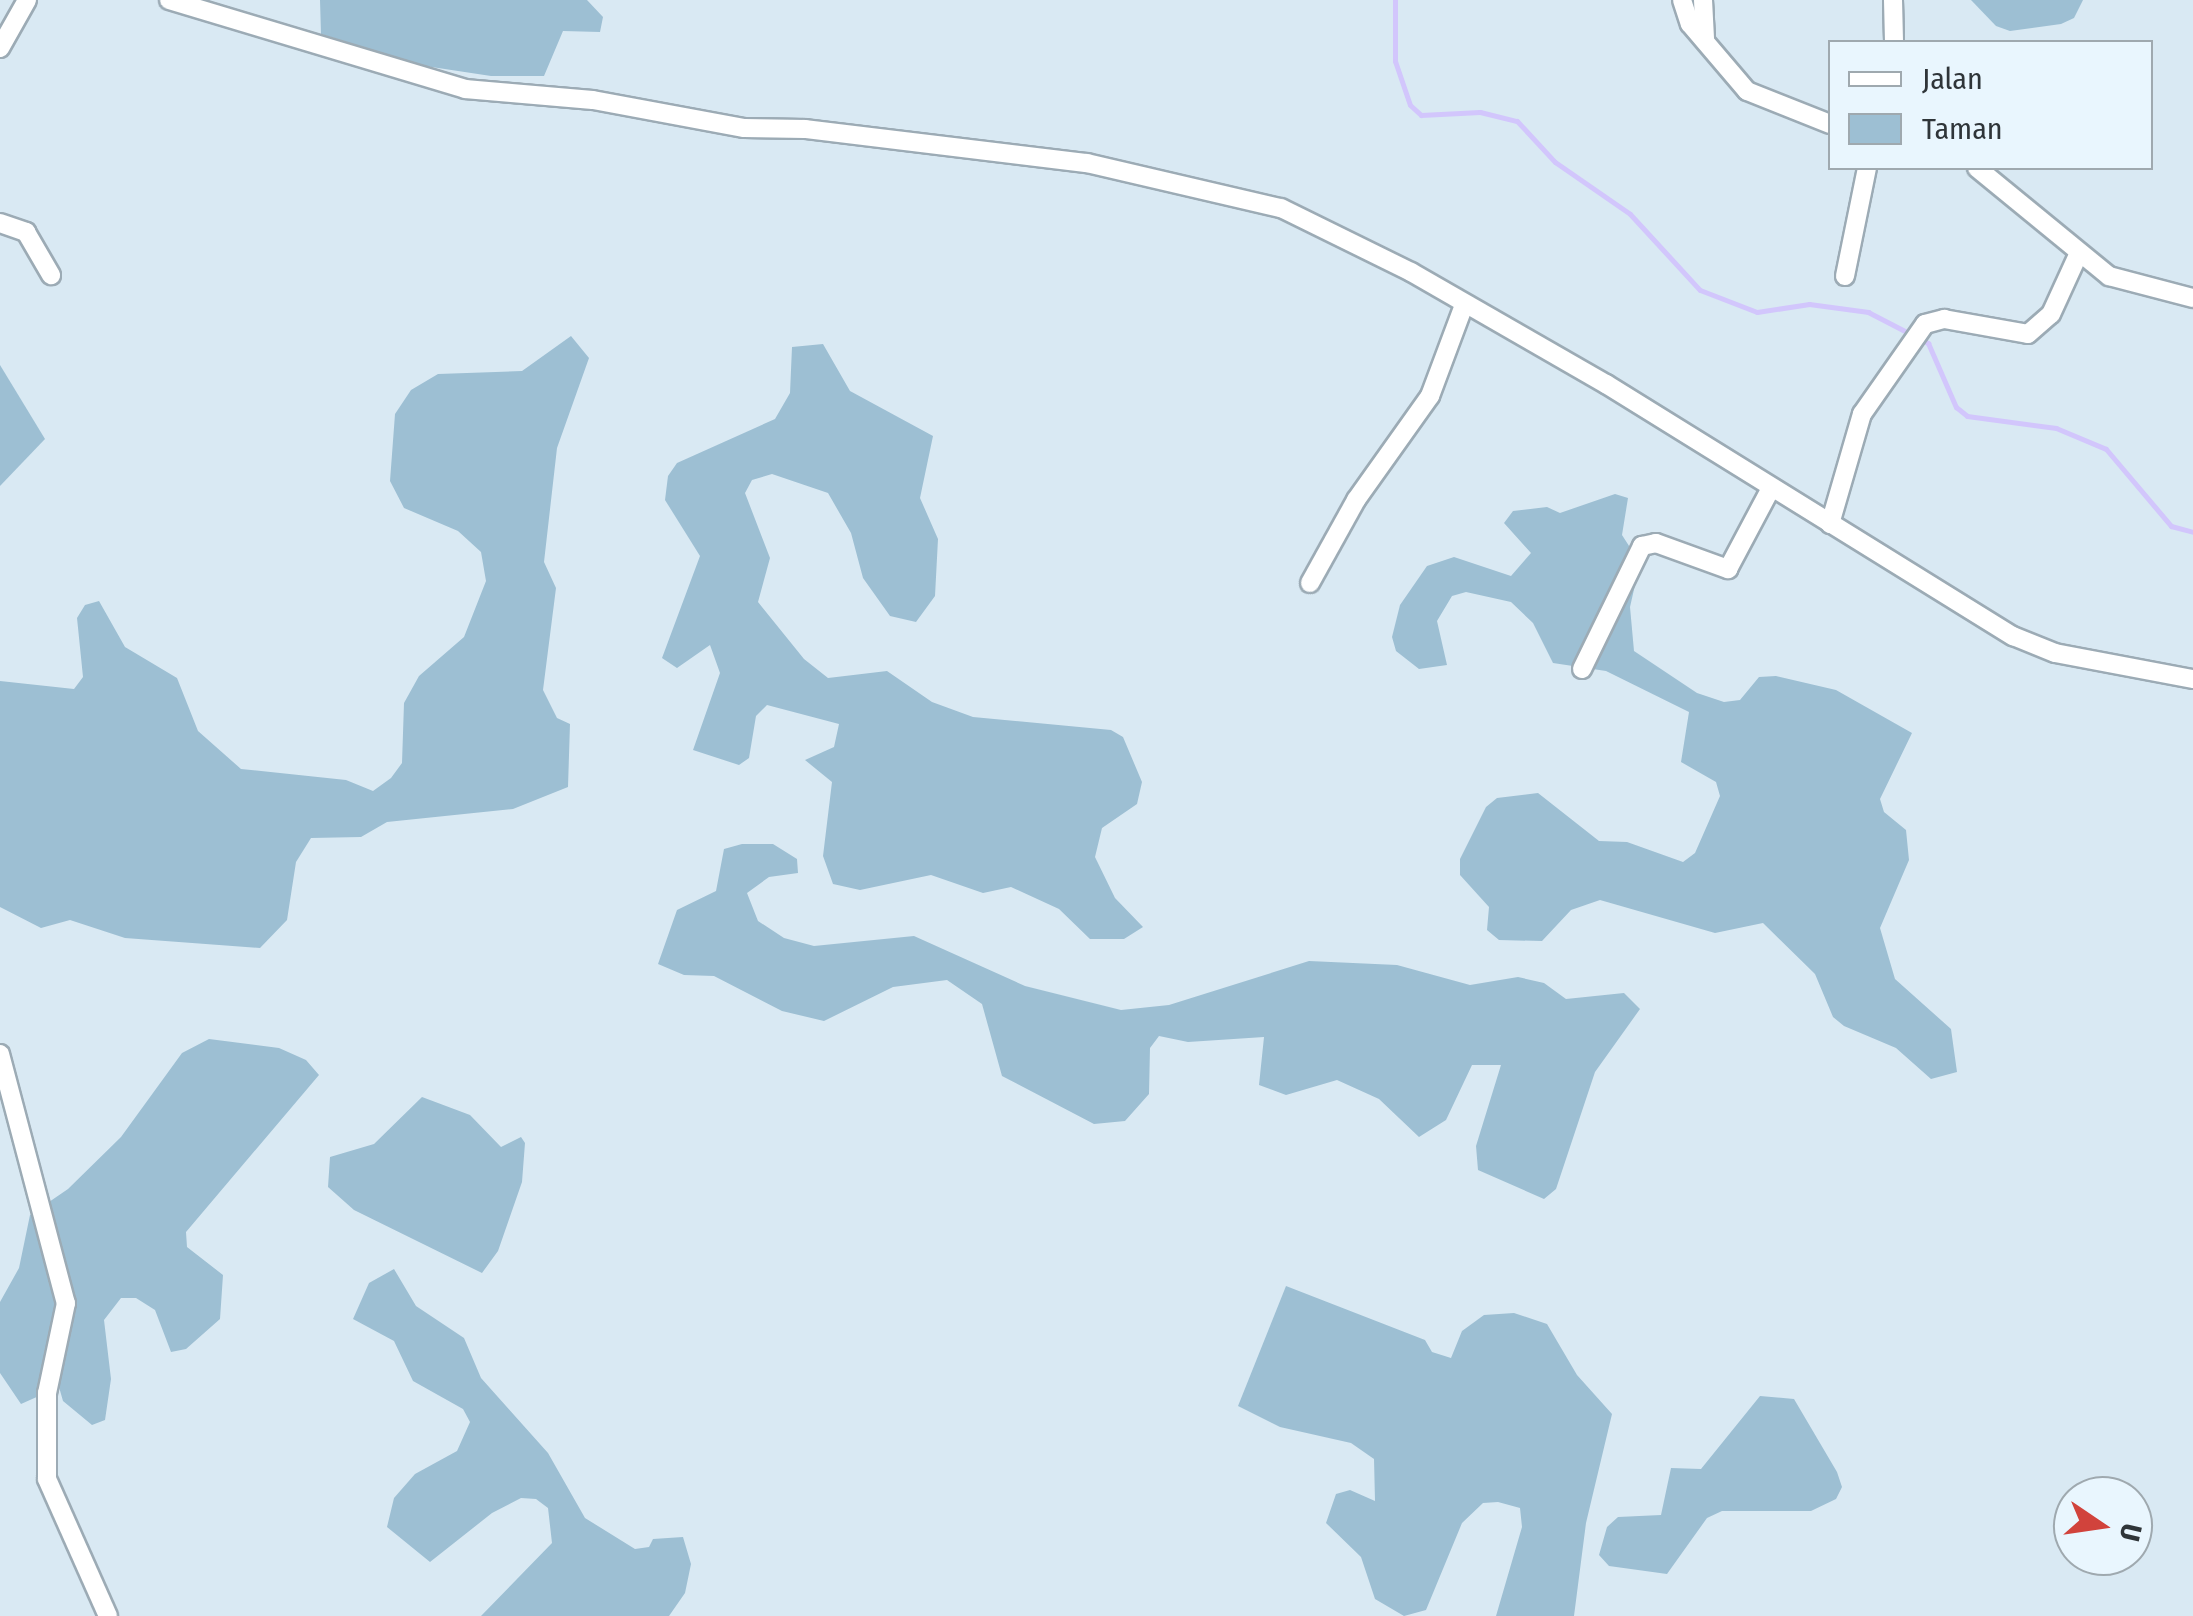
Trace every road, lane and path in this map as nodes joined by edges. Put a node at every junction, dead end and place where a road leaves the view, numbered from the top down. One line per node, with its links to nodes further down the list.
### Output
1 (28, 0): 8 (street)
2 (169, 0): 17 (street)
3 (1682, 0): 6 (street)
4 (1703, 0): 6 (street)
5 (1893, 0): 7 (street)
6 (1705, 39): 9 (street)
7 (1894, 40)
8 (0, 48)
9 (1828, 123)
10 (1867, 170): 15 (street)
11 (1980, 170): 13 (street)
12 (0, 223): 14 (street)
13 (2078, 255): 16 (street); 19 (street)
14 (51, 275)
15 (1844, 276)
16 (2193, 298)
17 (1464, 304): 18 (street); 20 (street)
18 (1771, 488): 19 (street); 21 (street)
19 (1830, 524): 22 (street)
20 (1310, 583)
21 (1582, 669)
22 (2193, 679)
23 (0, 1054): 24 (street)
24 (108, 1616)

